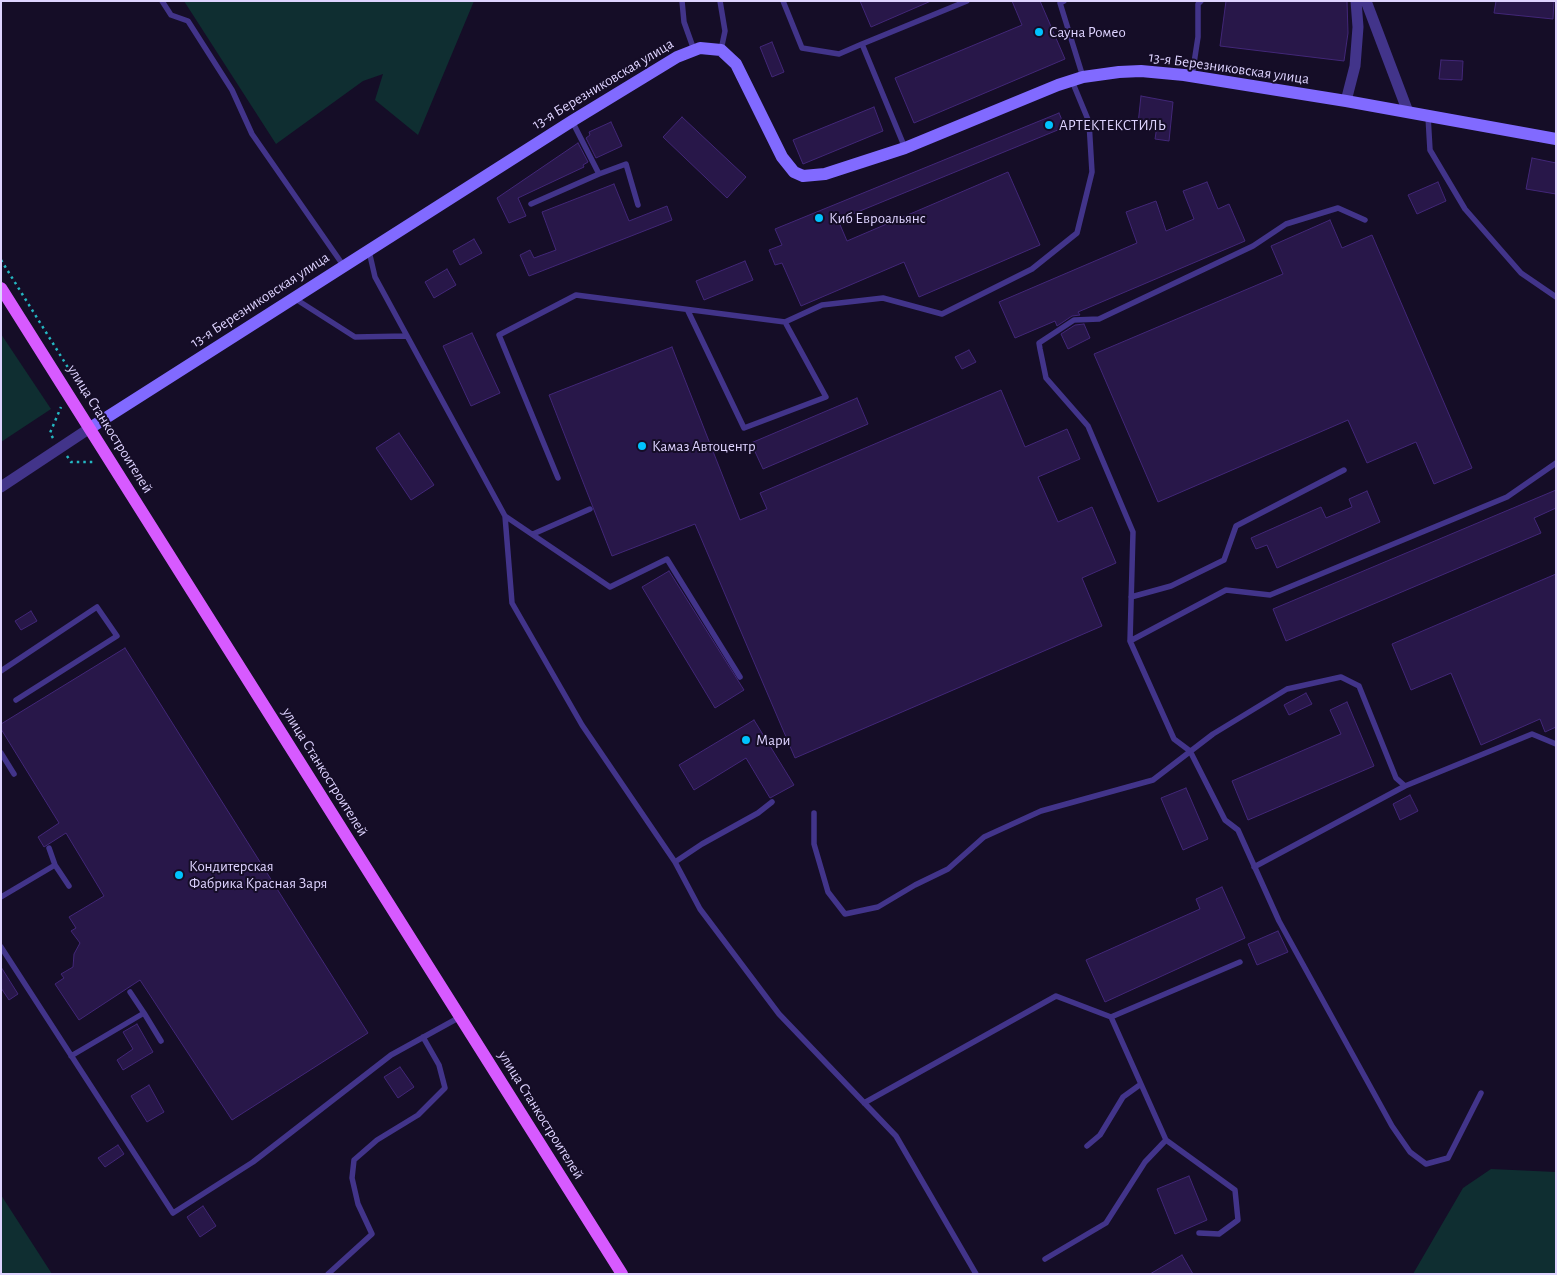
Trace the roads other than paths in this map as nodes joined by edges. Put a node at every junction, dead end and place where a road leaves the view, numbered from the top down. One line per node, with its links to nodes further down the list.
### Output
1 (162, 1): 26 (lane)
2 (682, 1): 11 (lane)
3 (720, 1): 12 (lane)
4 (782, 1): 10 (lane)
5 (967, 1): 10 (lane)
6 (1202, 1): 13 (lane)
7 (1356, 1): 15 (street)
8 (1366, 1): 16 (street)
9 (1061, 2): 14 (lane)
10 (862, 44): 20 (lane)
11 (694, 50): 12 (street, 13-я Березниковская улица); 18 (street, 13-я Березниковская улица)
12 (721, 50): 20 (street, 13-я Березниковская улица)
13 (1192, 76): 14 (street, 13-я Березниковская улица); 15 (street, 13-я Березниковская улица)
14 (1078, 79): 20 (street, 13-я Березниковская улица); 31 (lane)
15 (1346, 101): 16 (street, 13-я Березниковская улица)
16 (1408, 112): 17 (street, 13-я Березниковская улица)
17 (1428, 116): 19 (street, 13-я Березниковская улица); 28 (lane)
18 (572, 121): 21 (lane); 25 (street, 13-я Березниковская улица)
19 (1556, 138)
20 (904, 148)
21 (599, 174): 22 (lane); 23 (lane)
22 (531, 204)
23 (638, 205)
24 (1365, 220): 41 (lane)
25 (369, 249): 26 (street, 13-я Березниковская улица); 32 (lane)
26 (344, 265): 29 (street, 13-я Березниковская улица)
27 (1, 288): 33 (main road, улица Станкостроителей)
28 (1556, 297)
29 (294, 298): 32 (lane); 33 (street, 13-я Березниковская улица)
30 (688, 311): 31 (lane); 31 (lane); 36 (lane)
31 (785, 322)
32 (407, 336): 39 (lane)
33 (90, 428): 37 (street, 13-я Березниковская улица); 63 (main road, улица Станкостроителей)
34 (1556, 463): 42 (lane)
35 (1344, 470): 41 (lane)
36 (558, 478)
37 (1, 488)
38 (590, 509): 40 (lane)
39 (505, 516): 40 (lane); 54 (lane)
40 (532, 534): 44 (lane)
41 (1131, 597): 42 (lane)
42 (1130, 641): 47 (lane)
43 (1, 671): 45 (lane)
44 (740, 677)
45 (16, 700)
46 (1556, 744): 50 (lane)
47 (1190, 752): 50 (lane); 52 (lane); 56 (lane)
48 (1, 753): 49 (lane)
49 (14, 774)
50 (1405, 786): 56 (lane)
51 (772, 802): 54 (lane)
52 (814, 813)
53 (49, 848): 55 (lane)
54 (675, 862): 70 (lane)
55 (55, 865): 57 (lane); 58 (lane)
56 (1254, 867): 69 (lane)
57 (70, 886)
58 (1, 897)
59 (1, 947): 67 (lane)
60 (1240, 962): 64 (lane)
61 (130, 992): 62 (lane)
62 (144, 1013): 66 (lane); 67 (lane)
63 (460, 1017): 65 (lane); 76 (main road, улица Станкостроителей)
64 (1111, 1017): 68 (lane); 70 (lane)
65 (423, 1037): 67 (lane); 75 (lane)
66 (160, 1041)
67 (71, 1056)
68 (1141, 1084): 71 (lane); 72 (lane)
69 (1481, 1093)
70 (864, 1103): 77 (lane)
71 (1166, 1140): 73 (lane); 74 (lane)
72 (1087, 1146)
73 (1200, 1233)
74 (1045, 1259)
75 (328, 1274)
76 (622, 1274)
77 (976, 1274)

